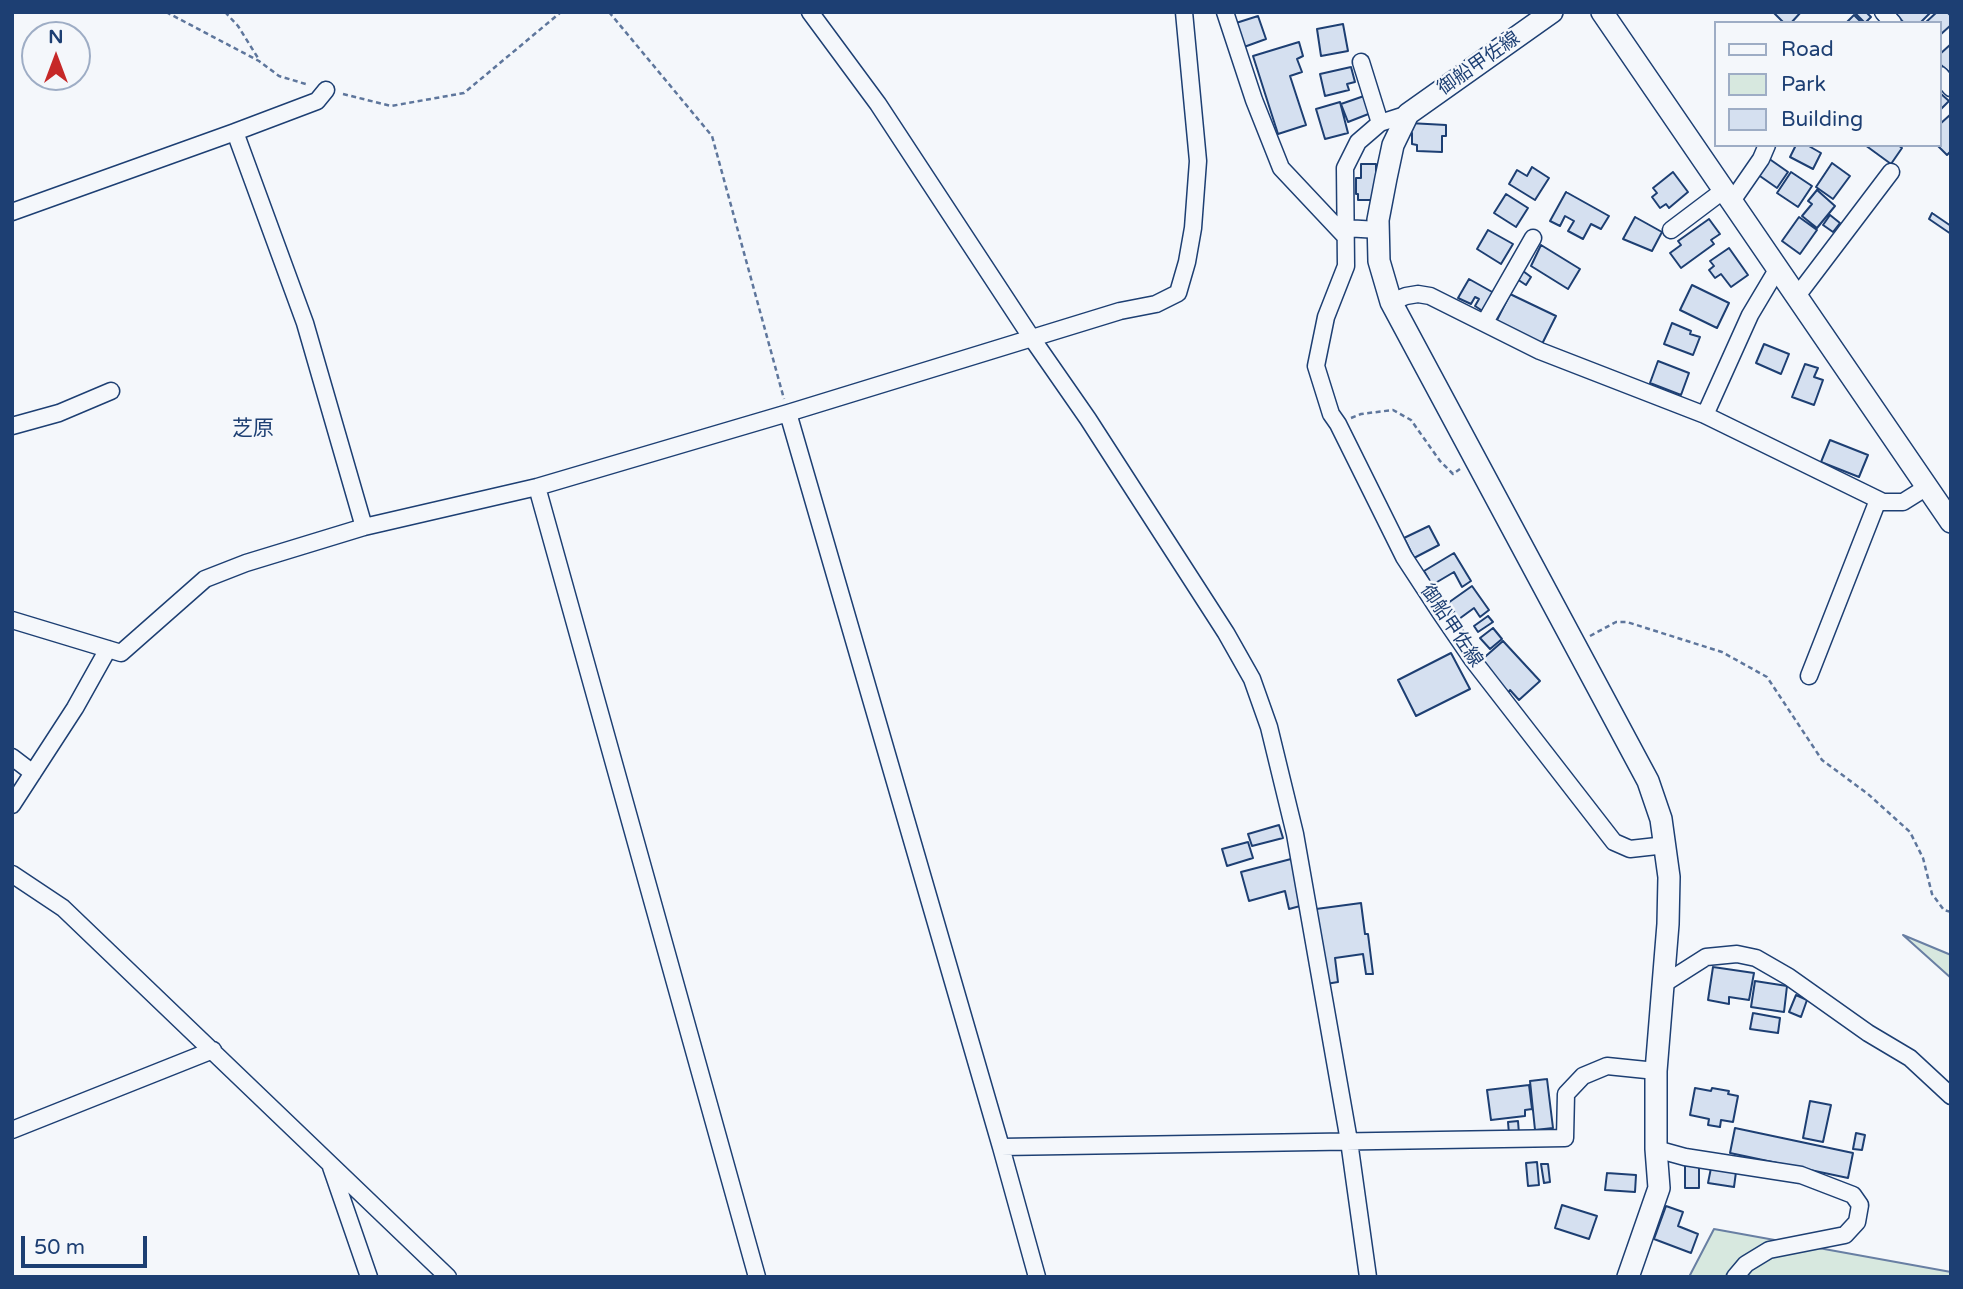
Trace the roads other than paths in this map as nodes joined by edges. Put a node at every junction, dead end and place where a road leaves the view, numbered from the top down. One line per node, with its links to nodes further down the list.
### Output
1 (810, 12): 23 (street)
2 (1184, 12): 23 (street)
3 (1552, 12): 8 (main road, 御船甲佐線)
4 (1602, 12): 13 (main road)
5 (1227, 13): 17 (street)
6 (1361, 62): 9 (street)
7 (322, 96): 10 (street)
8 (1408, 114): 9 (street, 御船甲佐線); 15 (main road)
9 (1380, 123): 17 (street, 御船甲佐線)
10 (235, 131): 14 (street); 32 (street)
11 (1766, 147): 13 (street)
12 (1891, 172): 20 (street)
13 (1728, 195): 16 (street); 19 (main road)
14 (12, 212)
15 (1379, 230): 17 (street); 21 (main road)
16 (1671, 230)
17 (1344, 232): 39 (street, 御船甲佐線)
18 (1533, 238): 22 (street)
19 (1778, 268): 20 (main road); 26 (street)
20 (1797, 296): 29 (main road)
21 (1391, 302): 22 (street); 39 (main road)
22 (1485, 322): 26 (street)
23 (1031, 337): 25 (street); 46 (street)
24 (111, 391): 27 (street)
25 (788, 413): 28 (street); 47 (street)
26 (1705, 415): 30 (street)
27 (12, 426)
28 (537, 487): 32 (street); 52 (street)
29 (1927, 487): 30 (street); 31 (main road)
30 (1878, 500): 35 (street)
31 (1951, 523)
32 (364, 527): 34 (street)
33 (12, 620): 34 (street)
34 (108, 649): 37 (street)
35 (1809, 676)
36 (12, 757): 37 (street)
37 (33, 773): 38 (street)
38 (12, 805)
39 (1666, 845): 41 (main road)
40 (12, 874): 42 (street)
41 (1662, 985): 43 (main road); 44 (street)
42 (213, 1050): 45 (street); 49 (street)
43 (1656, 1071): 46 (street); 48 (main road)
44 (1951, 1096)
45 (12, 1130)
46 (1349, 1142): 47 (street); 54 (street)
47 (1001, 1147): 53 (street)
48 (1656, 1149): 55 (main road); 56 (street)
49 (331, 1164): 50 (street); 51 (street)
50 (369, 1277)
51 (448, 1277)
52 (757, 1277)
53 (1037, 1277)
54 (1368, 1277)
55 (1628, 1277)
56 (1735, 1277)

